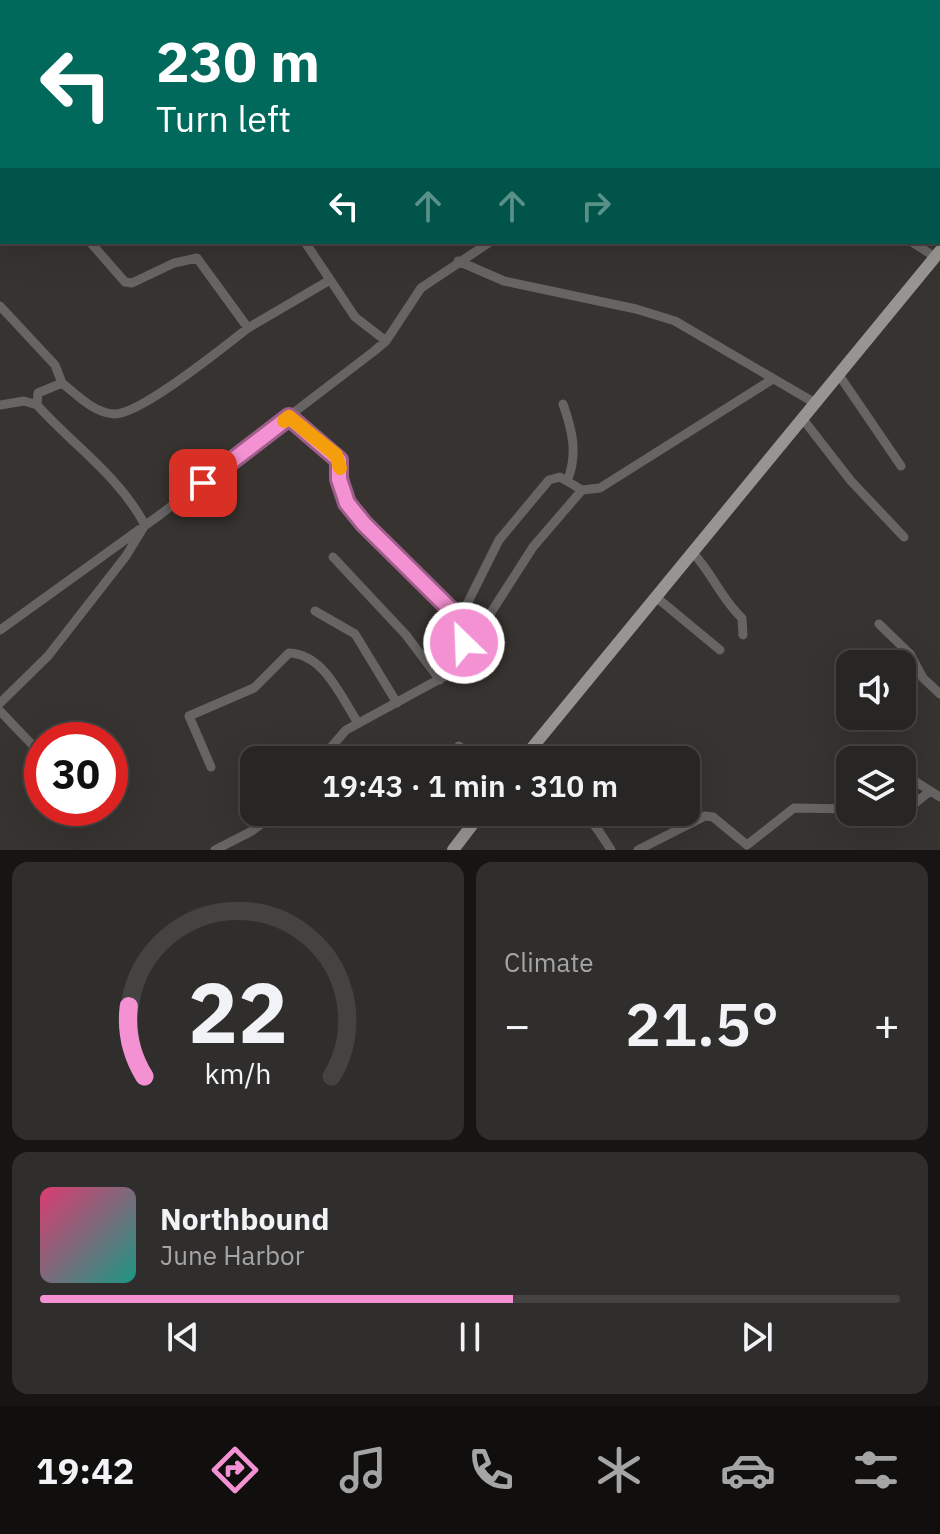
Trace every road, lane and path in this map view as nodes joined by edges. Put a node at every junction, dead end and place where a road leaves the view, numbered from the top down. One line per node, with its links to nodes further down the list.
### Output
1 (92, 244): 9 (street)
2 (306, 244): 7 (street)
3 (487, 244): 6 (street)
4 (916, 244): 5 (street)
5 (938, 254): 11 (main road)
6 (458, 261): 10 (street); 12 (street)
7 (330, 280): 9 (street); 10 (street)
8 (0, 306): 13 (street)
9 (248, 328): 13 (street)
10 (386, 341): 18 (street)
11 (839, 375): 14 (main road); 20 (street)
12 (773, 379): 14 (street); 22 (street)
13 (62, 383): 17 (street)
14 (815, 403): 19 (main road)
15 (563, 404): 21 (street)
16 (0, 405): 17 (street)
17 (37, 405): 23 (street)
18 (289, 417): 23 (street); 29 (street)
19 (802, 418): 24 (street); 25 (main road)
20 (901, 466)
21 (568, 479): 22 (street); 29 (street)
22 (582, 490): 34 (street)
23 (145, 525): 31 (street); 37 (street)
24 (904, 537)
25 (692, 552): 27 (main road); 32 (street)
26 (333, 557): 35 (street)
27 (656, 597): 33 (street); 43 (main road)
28 (315, 611): 38 (street)
29 (458, 617): 34 (street)
30 (879, 624): 36 (street)
31 (0, 630)
32 (743, 635)
33 (720, 650)
34 (465, 653): 35 (street)
35 (440, 680): 38 (street)
36 (940, 694)
37 (0, 703)
38 (397, 703): 40 (street)
39 (0, 711): 41 (street)
40 (358, 723): 42 (street); 44 (street)
41 (24, 736)
42 (332, 746)
43 (534, 746)
44 (211, 767)
45 (916, 782): 46 (street)
46 (930, 791): 47 (street); 48 (street)
47 (940, 797)
48 (916, 802)
49 (836, 809): 53 (street)
50 (259, 826): 54 (street)
51 (471, 826): 55 (main road)
52 (595, 826): 56 (street)
53 (747, 848): 57 (street)
54 (215, 850)
55 (453, 850)
56 (611, 850)
57 (638, 850)

